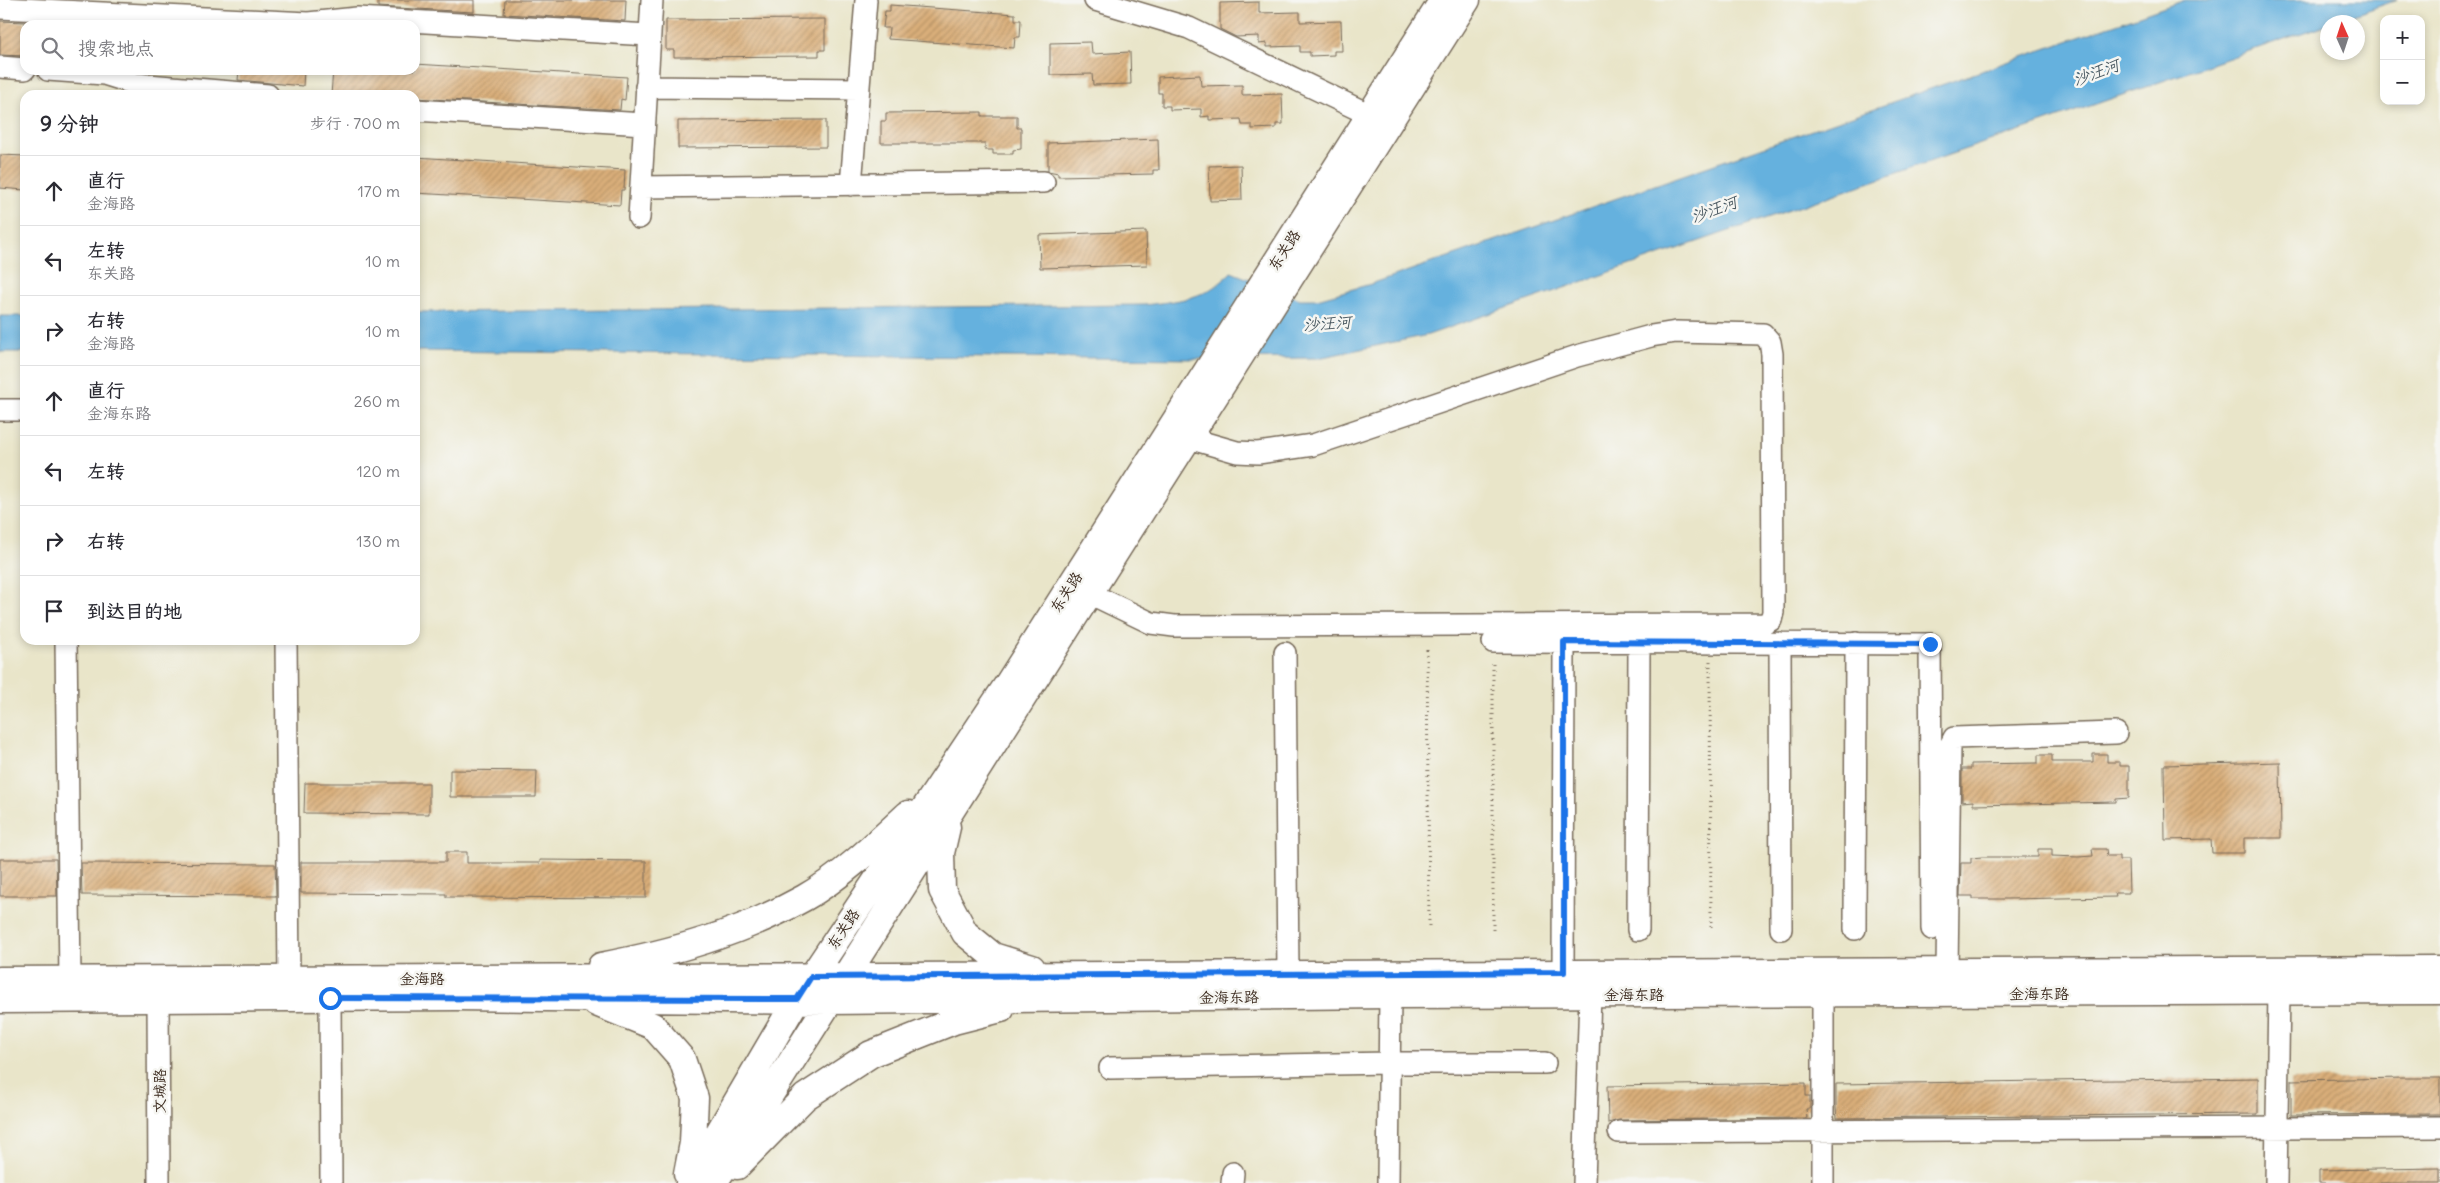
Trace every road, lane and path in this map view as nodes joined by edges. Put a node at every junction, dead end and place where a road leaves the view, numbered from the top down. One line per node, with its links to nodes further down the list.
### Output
1 (652, 0): 13 (street)
2 (866, 0): 19 (street)
3 (1095, 0): 22 (street)
4 (1443, 0): 22 (main road, 东关路)
5 (1467, 0): 30 (main road, 东关路)
6 (0, 8): 8 (street)
7 (163, 8): 8 (street); 9 (street)
8 (130, 20)
9 (279, 20)
10 (338, 20): 11 (street)
11 (392, 20)
12 (420, 22): 13 (street)
13 (649, 35): 18 (street)
14 (0, 67): 15 (street)
15 (20, 68)
16 (107, 75): 17 (street)
17 (125, 82): 20 (street)
18 (646, 87): 19 (street); 23 (street)
19 (859, 89): 25 (street)
20 (208, 90)
21 (420, 110): 23 (street)
22 (1370, 115): 43 (main road, 东关路)
23 (644, 124): 26 (street)
24 (1044, 182): 25 (street)
25 (851, 185): 26 (street)
26 (641, 187): 27 (street)
27 (639, 218)
28 (0, 410): 29 (street)
29 (20, 410)
30 (1188, 438): 31 (main road, 东关路); 31 (street)
31 (1089, 593): 44 (main road, 东关路)
32 (1493, 642): 33 (street); 48 (path)
33 (1564, 642): 34 (street); 54 (street)
34 (1640, 642): 35 (street); 49 (street)
35 (1710, 643): 36 (street); 50 (path)
36 (1780, 643): 37 (street); 51 (street)
37 (1856, 643): 45 (street); 46 (street)
38 (66, 645): 62 (street)
39 (286, 645): 60 (street)
40 (1427, 650): 47 (path)
41 (1285, 653): 55 (street)
42 (2116, 733): 53 (street)
43 (938, 787): 58 (main road, 东关路); 59 (main road)
44 (949, 815): 56 (main road); 57 (main road, 东关路)
45 (1855, 929)
46 (1932, 929)
47 (1429, 930)
48 (1493, 930)
49 (1638, 930)
50 (1710, 930)
51 (1781, 930)
52 (2440, 969): 53 (main road, 金海东路)
53 (1947, 971): 54 (main road, 金海东路)
54 (1564, 972): 55 (main road, 金海东路)
55 (1288, 973): 56 (main road, 金海东路)
56 (1051, 975): 57 (main road, 金海东路)
57 (844, 976): 58 (main road, 金海路); 74 (main road, 东关路)
58 (811, 977): 59 (main road, 金海路); 71 (main road, 东关路)
59 (536, 978): 60 (main road, 金海路)
60 (290, 979): 62 (main road, 金海路)
61 (0, 980): 62 (main road, 金海路)
62 (70, 980)
63 (2440, 991): 64 (main road, 金海东路)
64 (2279, 992): 66 (main road, 金海东路); 79 (street)
65 (1590, 994): 66 (main road, 金海东路); 67 (main road, 金海东路); 88 (street)
66 (1823, 994): 80 (street)
67 (1390, 995): 72 (main road, 金海东路); 75 (street)
68 (330, 998): 69 (main road, 金海路); 70 (main road, 金海路); 83 (street)
69 (581, 998): 71 (main road, 金海路); 84 (main road)
70 (158, 999): 73 (main road, 金海路); 82 (street, 文城路)
71 (797, 999): 74 (main road, 金海路); 84 (main road, 东关路)
72 (1041, 999): 74 (main road, 金海东路); 86 (main road)
73 (0, 1000)
74 (828, 1001): 85 (main road, 东关路)
75 (1389, 1063): 76 (street); 77 (street); 87 (street)
76 (1545, 1063)
77 (1110, 1068)
78 (2440, 1127): 79 (street)
79 (2277, 1128): 80 (street); 90 (street)
80 (1823, 1131): 81 (street); 89 (street)
81 (1618, 1132)
82 (159, 1183)
83 (331, 1183)
84 (687, 1183)
85 (714, 1183)
86 (721, 1183)
87 (1388, 1183)
88 (1584, 1183)
89 (1823, 1183)
90 (2276, 1183)

